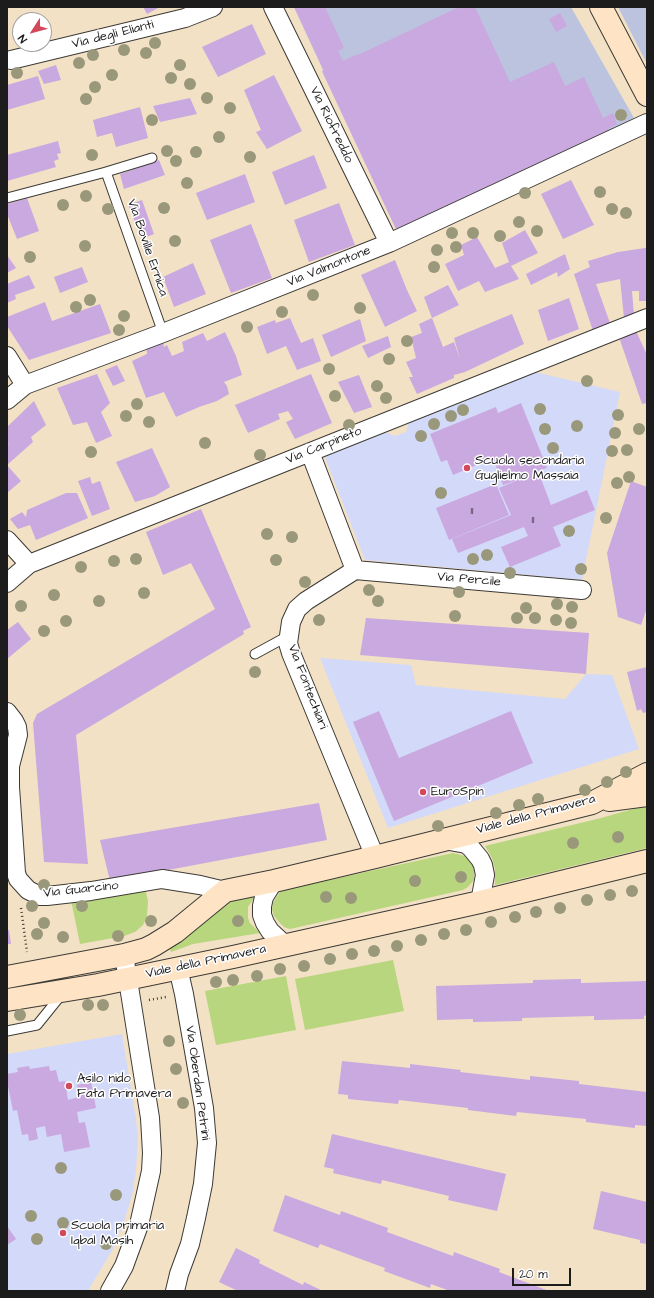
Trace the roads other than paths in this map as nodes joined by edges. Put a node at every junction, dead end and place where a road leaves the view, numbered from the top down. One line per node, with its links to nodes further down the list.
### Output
1 (213, 7): 4 (street, Via degli Elianti)
2 (273, 7): 11 (street, Via Riofreddo)
3 (601, 7): 6 (main road)
4 (182, 12): 5 (street, Via degli Elianti)
5 (11, 60)
6 (647, 95)
7 (647, 123): 11 (street, Via Valmontone)
8 (152, 158): 9 (lane)
9 (106, 172): 10 (lane); 13 (lane, Via Boville Ernica)
10 (7, 198)
11 (389, 243): 13 (street, Via Valmontone)
12 (647, 318): 17 (street, Via Carpineto)
13 (163, 334): 15 (street, Via Valmontone)
14 (7, 356): 15 (street)
15 (25, 386): 16 (street, Via Valmontone)
16 (7, 400)
17 (310, 452): 19 (street, Via Carpineto); 20 (street)
18 (7, 540): 19 (street)
19 (29, 564): 21 (street, Via Carpineto)
20 (355, 570): 22 (street, Via Percile); 23 (street, Via Fontechiari)
21 (7, 583)
22 (582, 590)
23 (288, 636): 24 (lane); 30 (street, Via Fontechiari)
24 (255, 654)
25 (7, 712): 33 (street, Via Guarcino)
26 (647, 774): 28 (main road, Viale della Primavera)
27 (647, 795): 28 (main road)
28 (592, 803): 29 (main road, Viale della Primavera)
29 (444, 840): 30 (main road, Viale della Primavera); 34 (street, Viale della Primavera)
30 (375, 857): 32 (main road, Viale della Primavera)
31 (647, 861): 34 (main road, Viale della Primavera)
32 (274, 881): 33 (main road, Viale della Primavera); 35 (street, Viale della Primavera)
33 (225, 891): 36 (main road, Viale della Primavera)
34 (480, 902): 35 (main road, Viale della Primavera)
35 (285, 945): 37 (main road, Viale della Primavera)
36 (124, 955): 38 (main road, Viale della Primavera); 39 (street, Viale della Primavera)
37 (178, 968): 39 (main road, Viale della Primavera); 44 (street, Via Oberdan Petrini)
38 (7, 977)
39 (128, 979): 40 (main road, Viale della Primavera); 43 (street)
40 (64, 991): 41 (main road, Viale della Primavera); 42 (lane)
41 (7, 1000)
42 (7, 1031)
43 (110, 1291)
44 (175, 1291)

